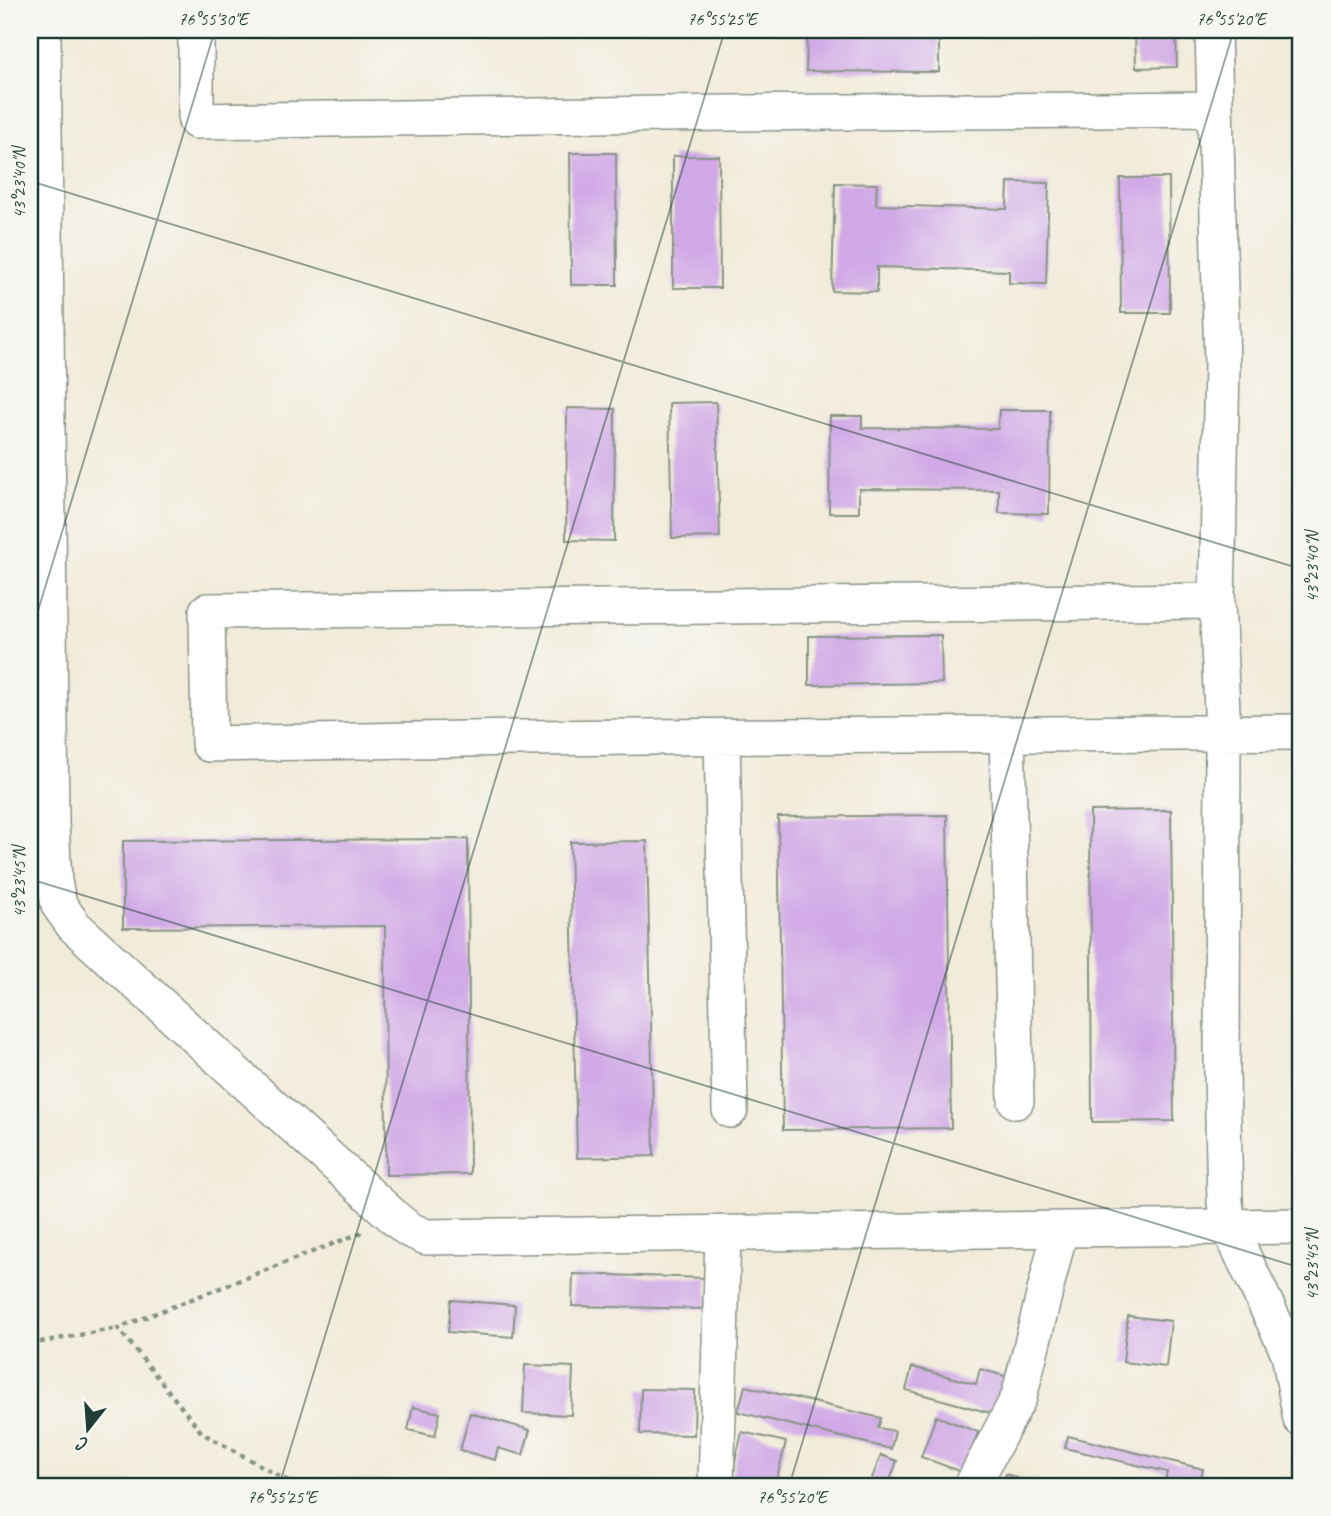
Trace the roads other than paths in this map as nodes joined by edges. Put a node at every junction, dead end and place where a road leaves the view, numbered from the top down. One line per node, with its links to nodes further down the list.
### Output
1 (43, 30): 5 (street)
2 (196, 30): 4 (street)
3 (1213, 30): 4 (street)
4 (1215, 109): 6 (street)
5 (37, 290): 16 (street)
6 (1217, 601): 8 (street); 10 (street)
7 (1301, 732): 8 (street)
8 (1223, 733): 9 (street); 13 (street)
9 (1007, 735): 10 (street); 11 (street)
10 (722, 737): 12 (street)
11 (1016, 1101)
12 (730, 1110)
13 (1228, 1225): 14 (street); 15 (street); 17 (street)
14 (1301, 1226)
15 (1060, 1230): 16 (street); 19 (street)
16 (723, 1234): 18 (street)
17 (1301, 1419)
18 (716, 1486)
19 (972, 1486)

